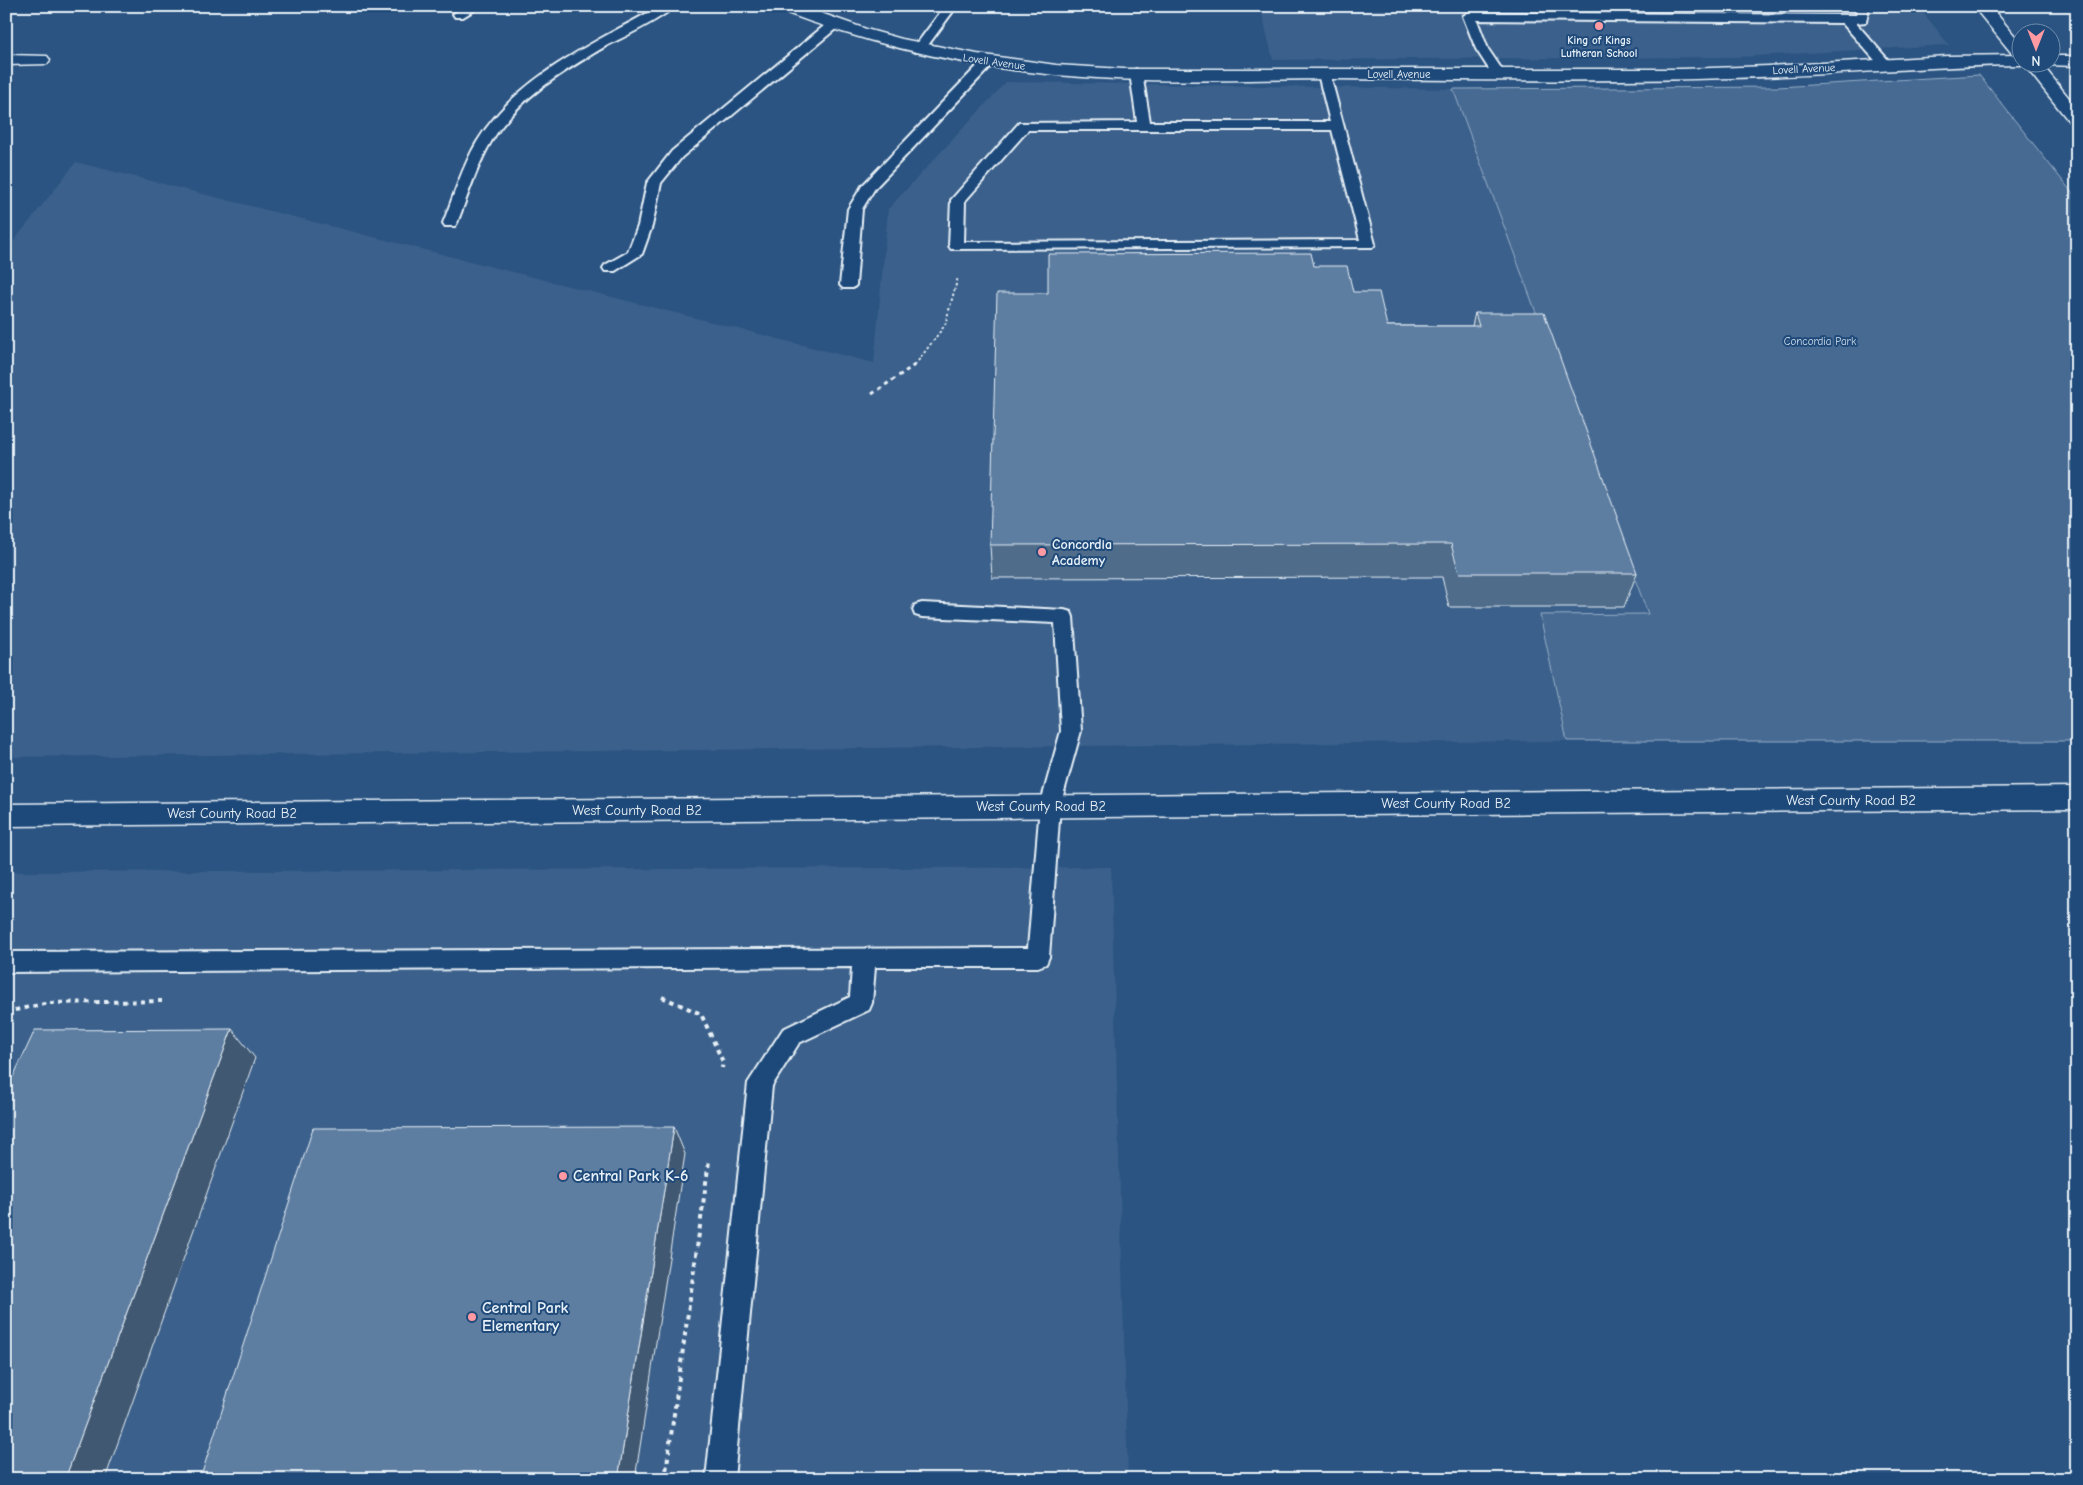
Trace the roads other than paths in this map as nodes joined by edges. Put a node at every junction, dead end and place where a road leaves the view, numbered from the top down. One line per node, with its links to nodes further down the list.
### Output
1 (475, 6): 7 (lane)
2 (669, 6): 26 (lane)
3 (785, 6): 9 (street, Lovell Avenue)
4 (951, 6): 11 (lane)
5 (1862, 6): 8 (lane)
6 (1981, 6): 10 (street)
7 (459, 14)
8 (1846, 19): 18 (lane); 22 (lane)
9 (834, 24): 11 (street, Lovell Avenue); 27 (lane)
10 (2010, 40)
11 (918, 49): 15 (street, Lovell Avenue)
12 (6, 60): 13 (street)
13 (41, 60)
14 (2010, 60): 18 (street, Lovell Avenue)
15 (989, 61): 20 (street, Lovell Avenue); 28 (lane)
16 (2060, 61): 17 (street)
17 (2077, 61)
18 (1885, 64): 22 (street, Lovell Avenue)
19 (2038, 72): 23 (street)
20 (1136, 74): 21 (street, Lovell Avenue); 24 (lane)
21 (1324, 74): 22 (street, Lovell Avenue); 25 (lane)
22 (1499, 74)
23 (2077, 120)
24 (1144, 126): 25 (lane); 25 (lane)
25 (1337, 126)
26 (450, 223)
27 (610, 268)
28 (848, 285)
29 (922, 610): 31 (lane)
30 (2077, 798): 31 (street, West County Road B2)
31 (1050, 806): 32 (street, West County Road B2); 33 (lane)
32 (6, 815)
33 (864, 959): 34 (lane); 35 (lane)
34 (6, 962)
35 (720, 1479)

